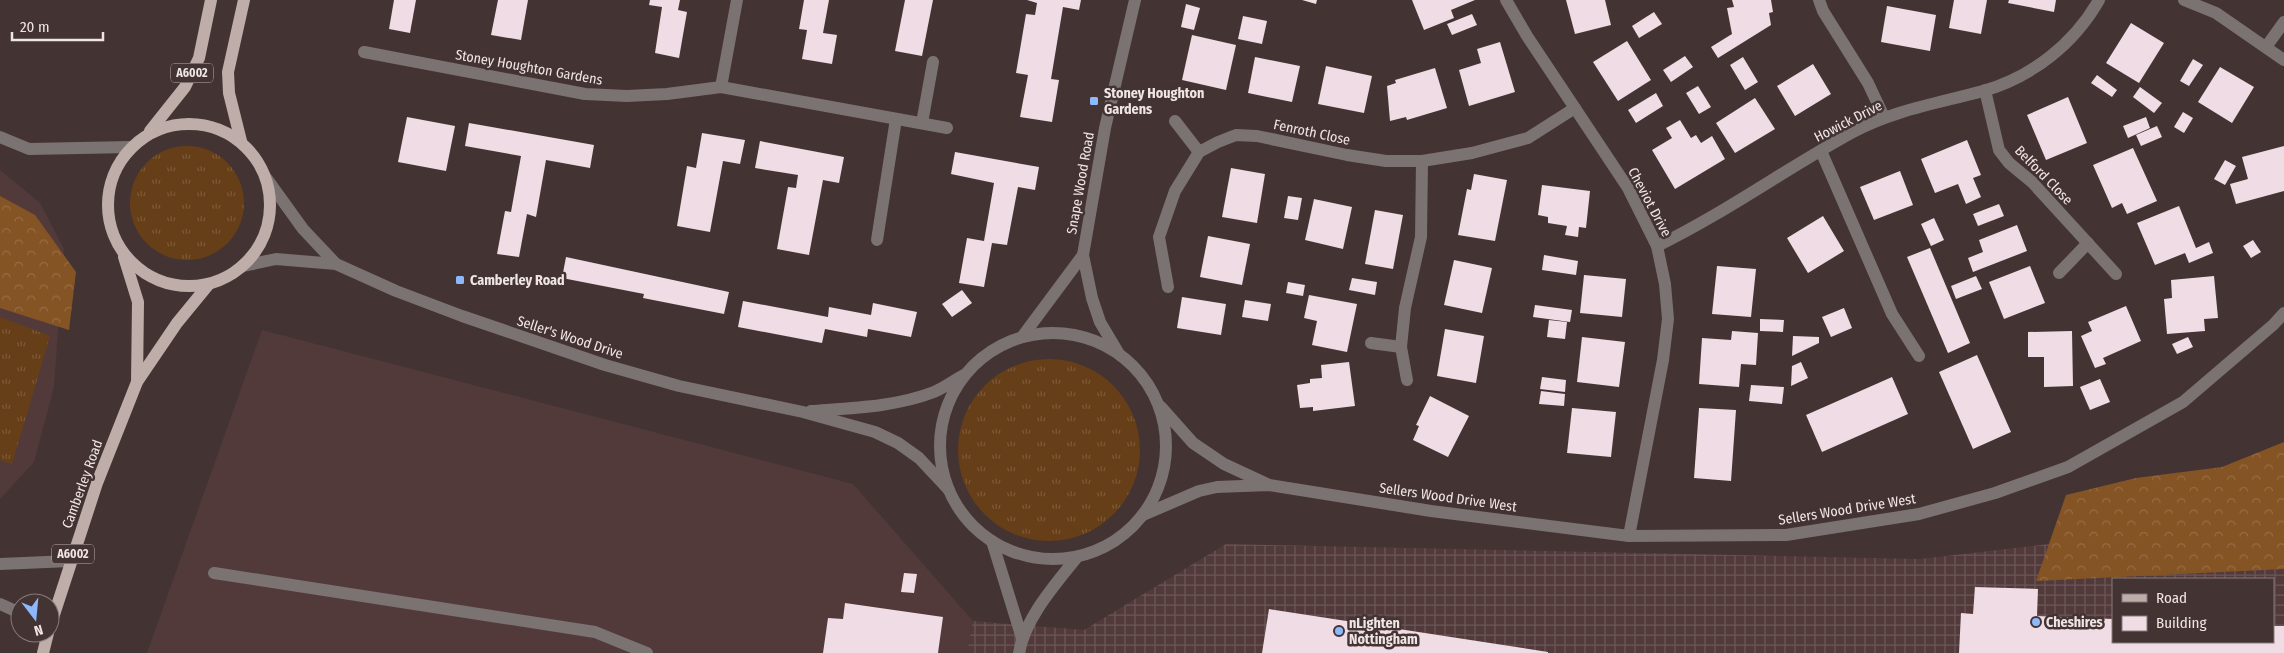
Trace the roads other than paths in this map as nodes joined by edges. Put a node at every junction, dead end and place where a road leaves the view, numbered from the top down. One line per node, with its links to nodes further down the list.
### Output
1 (211, 0): 22 (main road, A6002)
2 (244, 0): 24 (main road, A6002)
3 (737, 0): 14 (street)
4 (1135, 0): 34 (street, Snape Wood Road)
5 (1506, 0): 16 (street, Cheviot Drive)
6 (1819, 0): 17 (street)
7 (2100, 0): 15 (street, Howick Drive)
8 (2184, 0): 10 (street)
9 (2284, 22): 10 (street)
10 (2266, 48): 12 (street)
11 (364, 52): 14 (street, Stoney Houghton Gardens)
12 (2284, 60)
13 (933, 62): 20 (street)
14 (721, 87): 18 (street, Stoney Houghton Gardens)
15 (1985, 90): 17 (street, Howick Drive); 31 (street, Belford Close)
16 (1575, 108): 28 (street, Fenroth Close); 32 (street, Cheviot Drive)
17 (1884, 117): 26 (street, Howick Drive)
18 (896, 119): 20 (street, Stoney Houghton Gardens); 30 (street)
19 (1175, 121): 27 (street)
20 (922, 123): 21 (street, Stoney Houghton Gardens)
21 (947, 128)
22 (148, 133): 24 (main road); 25 (main road)
23 (0, 137): 25 (street)
24 (241, 141): 29 (main road)
25 (131, 147): 33 (main road)
26 (1821, 151): 32 (street, Howick Drive); 46 (street)
27 (1199, 152): 28 (street, Fenroth Close); 40 (street)
28 (1422, 161): 44 (street)
29 (267, 179): 35 (street, Seller's Wood Drive); 36 (main road)
30 (877, 240)
31 (2088, 243): 37 (street); 38 (street, Belford Close)
32 (1657, 246): 55 (street, Cheviot Drive)
33 (122, 252): 39 (main road); 49 (main road, Camberley Road / A6002)
34 (1083, 255): 42 (street, Snape Wood Road); 45 (street, Snape Wood Road)
35 (336, 264): 36 (street, Seller's Wood Drive); 51 (street, Seller's Wood Drive)
36 (243, 266): 39 (main road)
37 (2059, 273)
38 (2116, 274)
39 (209, 284): 49 (main road, Camberley Road / A6002)
40 (1168, 287)
41 (2284, 313): 55 (street, Sellers Wood Drive West)
42 (1022, 337): 45 (street); 47 (street)
43 (1371, 343): 44 (street)
44 (1401, 347): 48 (street)
45 (1119, 354): 50 (street)
46 (1919, 356)
47 (966, 374): 51 (street, Seller's Wood Drive); 53 (street)
48 (1406, 380)
49 (137, 382): 58 (main road, Camberley Road / A6002)
50 (1159, 405): 52 (street, Sellers Wood Drive West); 54 (street)
51 (803, 412): 53 (street, Seller's Wood Drive)
52 (1269, 485): 54 (street, Sellers Wood Drive West); 55 (street, Sellers Wood Drive West)
53 (949, 490): 56 (street)
54 (1143, 515): 57 (street)
55 (1629, 536)
56 (992, 541): 57 (street); 62 (street)
57 (1077, 556): 62 (street)
58 (70, 561): 59 (street); 61 (main road, Camberley Road / A6002)
59 (0, 564)
60 (214, 573): 63 (street)
61 (60, 594)
62 (1022, 638): 64 (street)
63 (647, 653)
64 (1019, 653)

